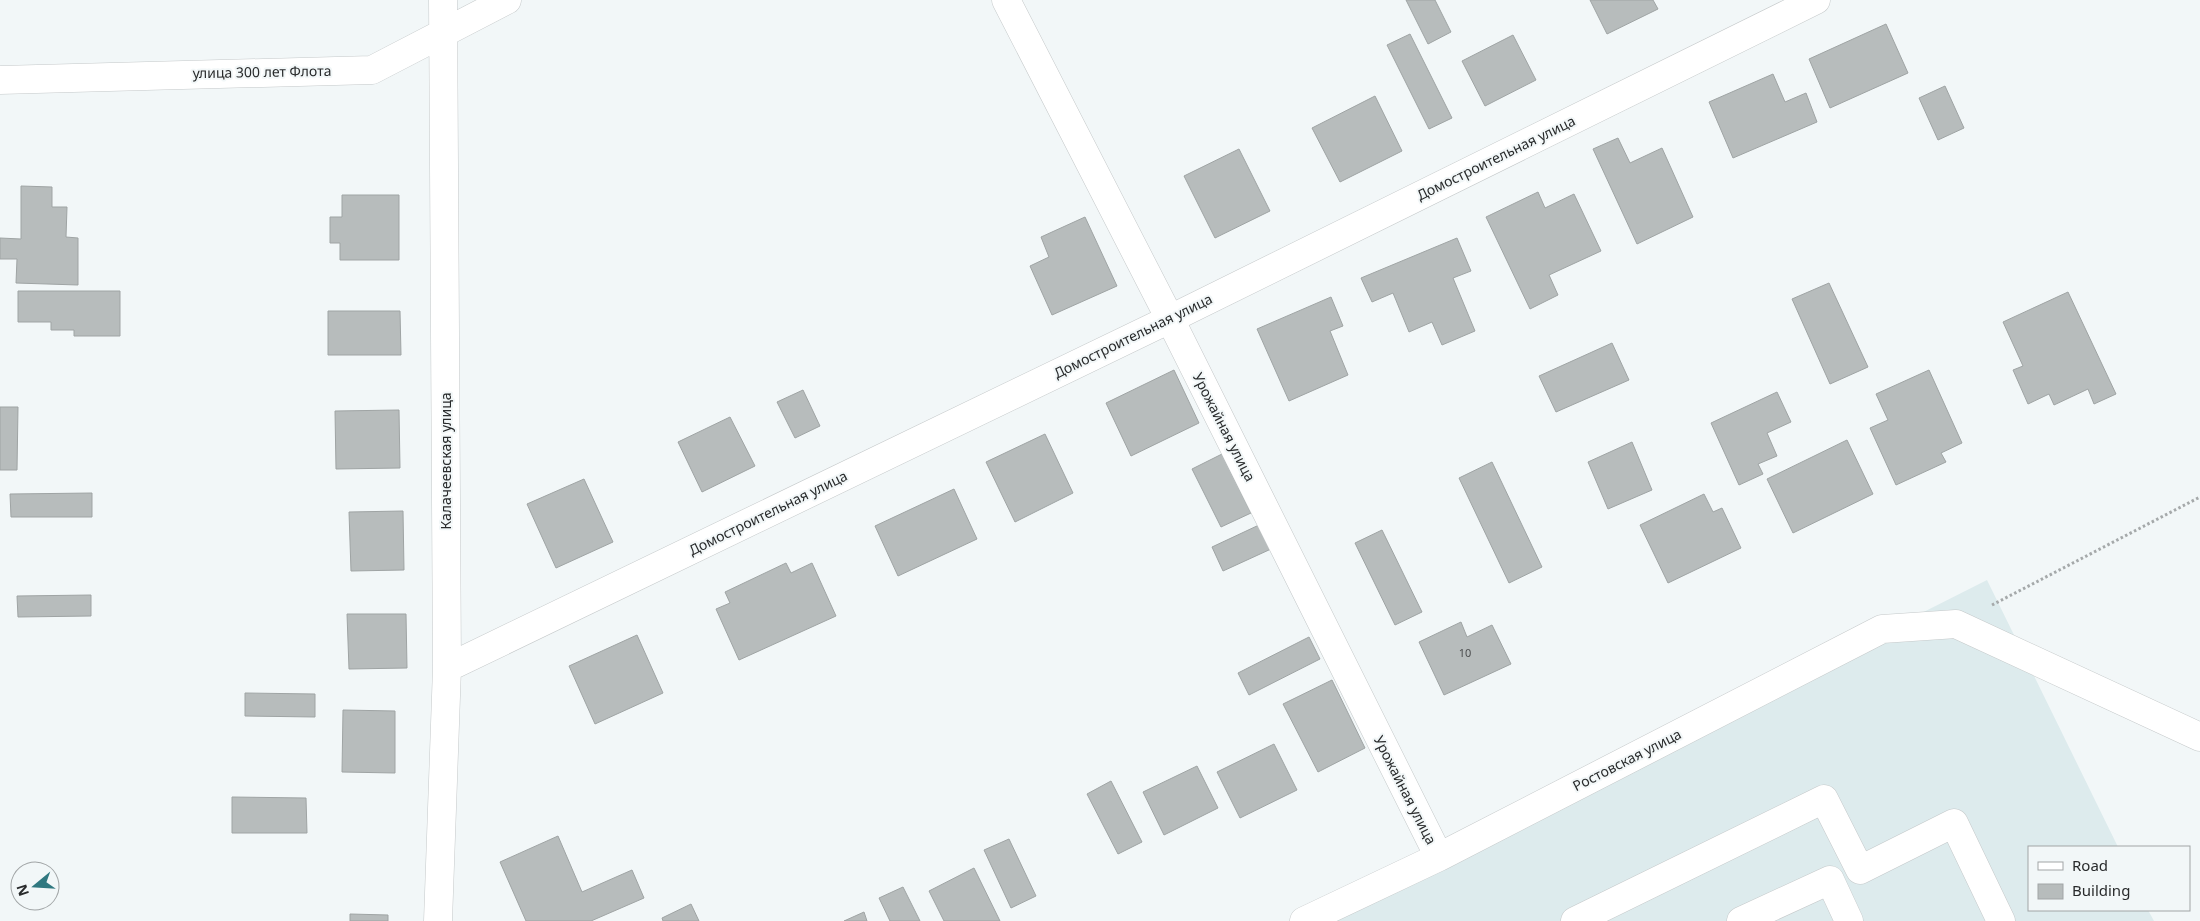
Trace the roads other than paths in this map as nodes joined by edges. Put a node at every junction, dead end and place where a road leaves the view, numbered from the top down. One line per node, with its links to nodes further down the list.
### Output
1 (443, 0): 5 (street, Калачеевская улица)
2 (507, 0): 5 (street, улица 300 лет Флота)
3 (1006, 0): 7 (street, Урожайная улица)
4 (1816, 0): 7 (street, Домостроительная улица)
5 (443, 34): 6 (street, улица 300 лет Флота); 8 (street, Калачеевская улица)
6 (0, 80)
7 (1170, 319): 8 (street, Домостроительная улица); 10 (street, Урожайная улица)
8 (447, 668): 11 (street, Калачеевская улица)
9 (2200, 737): 10 (street, Ростовская улица)
10 (1439, 857): 12 (street, Ростовская улица)
11 (438, 921)
12 (1304, 921)
13 (1575, 921): 16 (street)
14 (1741, 921): 15 (street)
15 (1849, 921)
16 (2001, 921)

